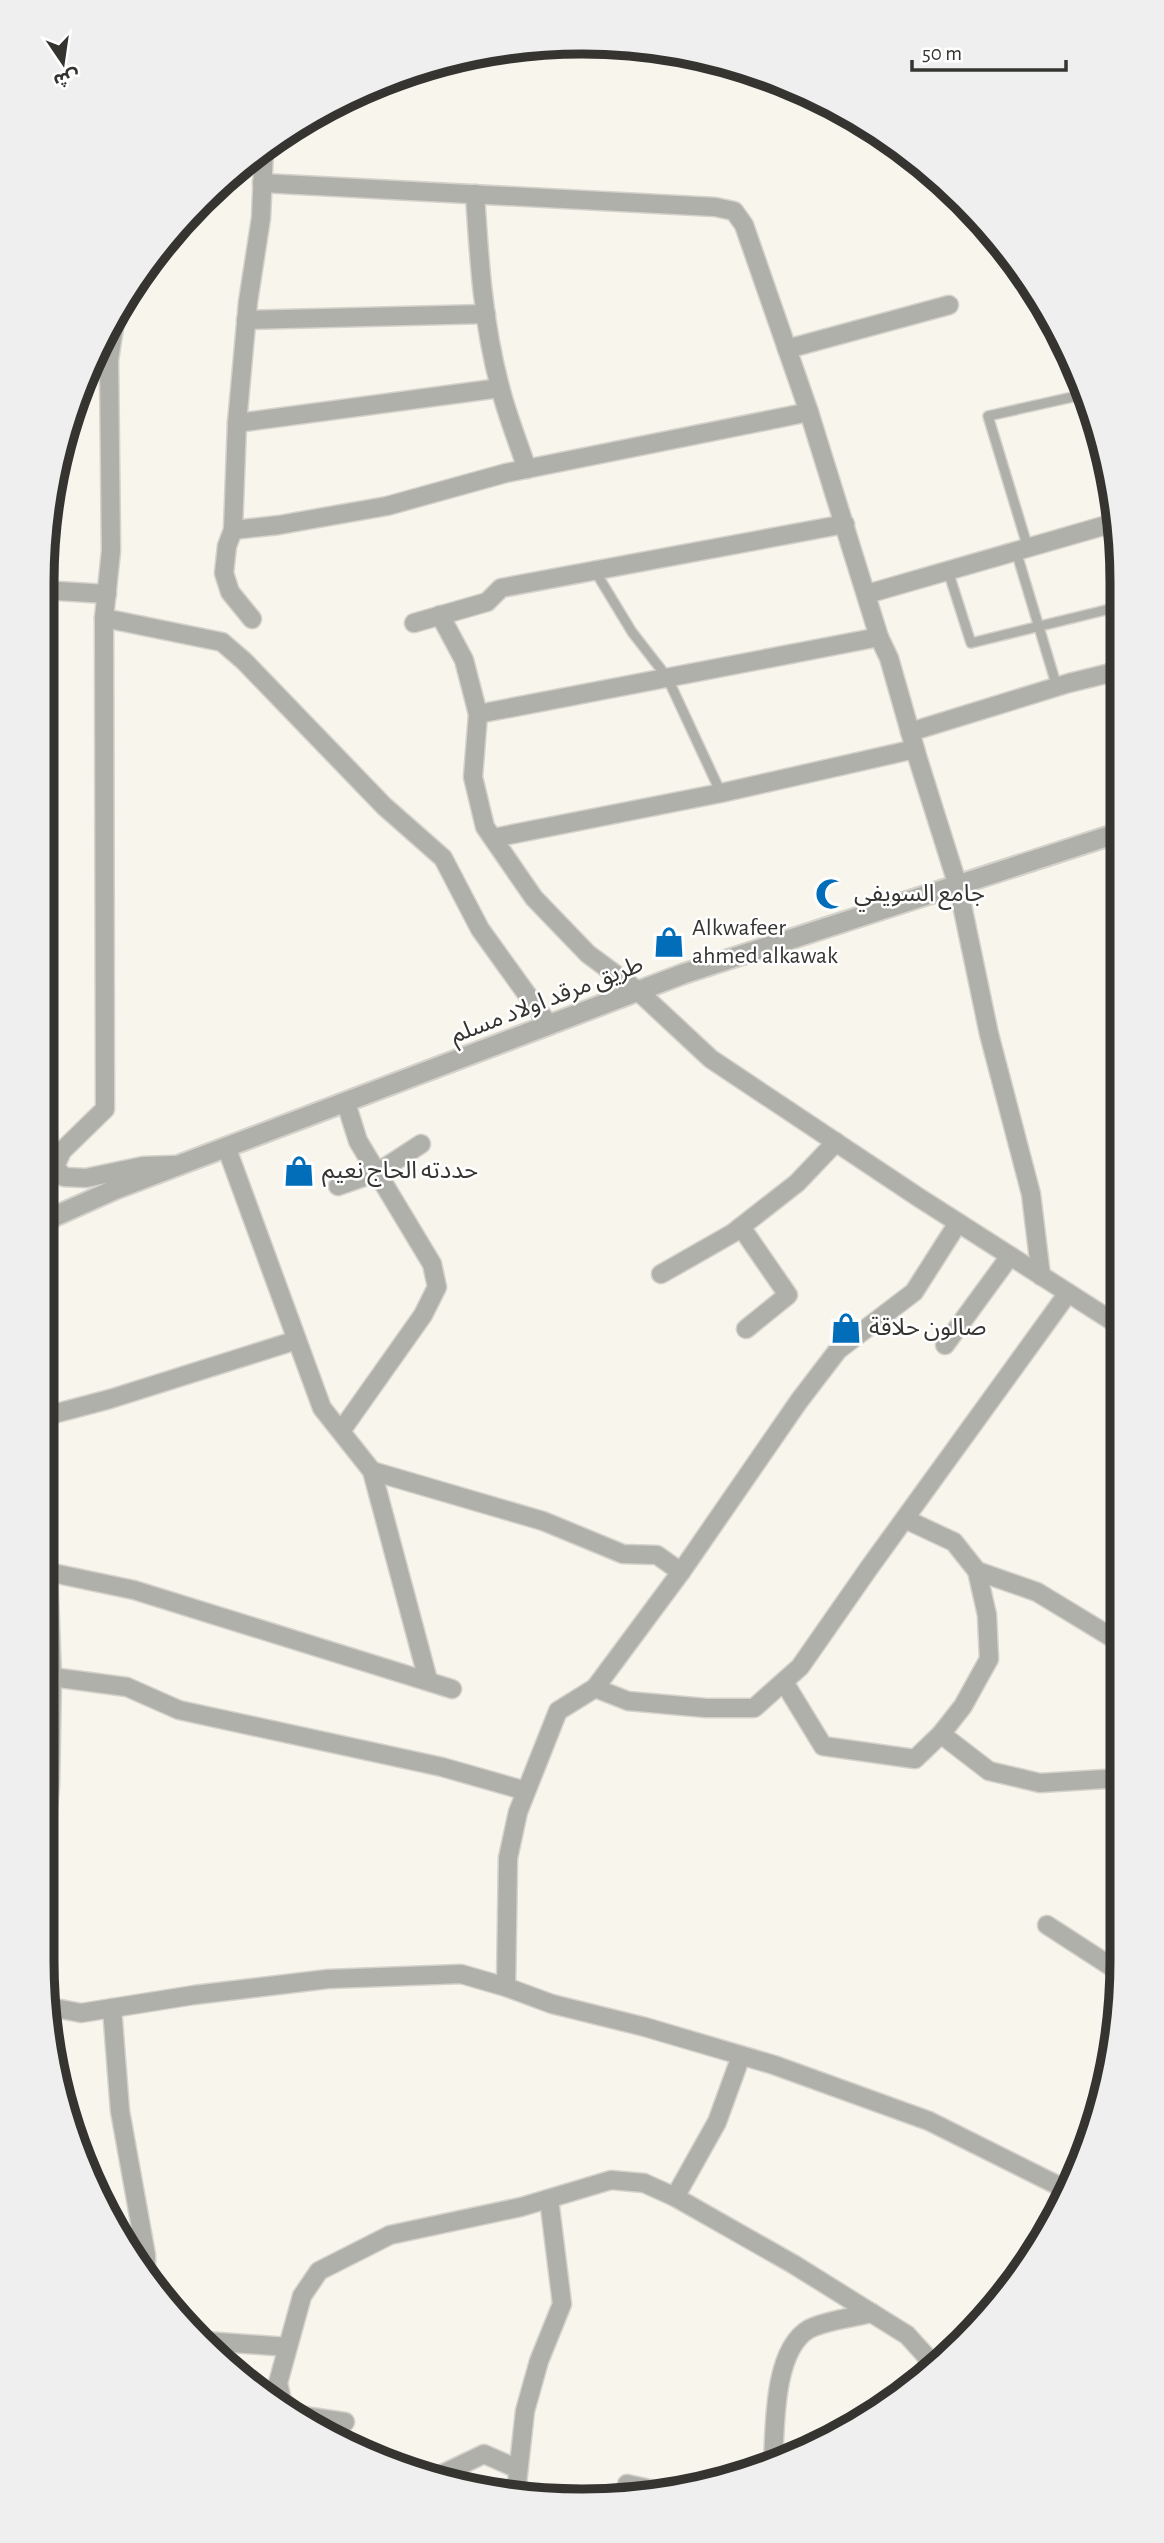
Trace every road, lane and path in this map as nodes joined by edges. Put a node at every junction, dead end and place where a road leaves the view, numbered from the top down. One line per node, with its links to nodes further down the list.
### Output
1 (263, 161): 2 (street)
2 (262, 183): 3 (street); 6 (street)
3 (475, 194): 5 (street); 8 (street)
4 (949, 305): 8 (street)
5 (486, 314): 6 (street); 9 (street)
6 (246, 320): 12 (street)
7 (111, 344): 21 (street)
8 (787, 349): 11 (street)
9 (500, 388): 12 (street); 13 (street)
10 (1076, 396): 17 (lane)
11 (809, 412): 13 (street); 14 (street)
12 (237, 423): 16 (street)
13 (527, 469): 16 (street)
14 (845, 524): 18 (street); 22 (street)
15 (1106, 525): 17 (street)
16 (233, 530): 26 (street)
17 (1022, 550): 19 (street); 28 (lane)
18 (595, 570): 24 (street); 31 (lane)
19 (948, 571): 22 (street); 28 (lane)
20 (54, 591): 21 (street)
21 (107, 594): 25 (street)
22 (867, 594): 29 (street)
23 (1110, 609): 28 (lane)
24 (440, 615): 27 (street); 33 (street)
25 (104, 618): 40 (street); 45 (street)
26 (252, 619)
27 (414, 623)
28 (1038, 625): 32 (lane)
29 (879, 637): 31 (street); 34 (street)
30 (1110, 673): 32 (street)
31 (667, 677): 33 (street); 35 (lane)
32 (1057, 687): 34 (street)
33 (478, 714): 37 (street)
34 (912, 740): 35 (street); 38 (street)
35 (722, 793): 37 (street)
36 (1110, 836): 38 (street, طريق مرقد اولاد مسلم)
37 (493, 838): 39 (street)
38 (958, 886): 39 (street, طريق مرقد اولاد مسلم); 53 (street)
39 (638, 991): 40 (street, طريق مرقد اولاد مسلم); 42 (street)
40 (549, 1025): 41 (street, طريق مرقد اولاد مسلم)
41 (346, 1103): 44 (street, طريق مرقد اولاد مسلم); 46 (street)
42 (836, 1142): 49 (street); 50 (street)
43 (421, 1144): 46 (street)
44 (228, 1149): 45 (street, طريق مرقد اولاد مسلم); 57 (street)
45 (184, 1165): 48 (street, طريق مرقد اولاد مسلم)
46 (378, 1172): 47 (street); 60 (street)
47 (338, 1186)
48 (54, 1217)
49 (958, 1223): 51 (street); 64 (street)
50 (741, 1227): 52 (street); 56 (street)
51 (1010, 1256): 53 (street); 58 (street)
52 (661, 1274)
53 (1041, 1276): 54 (street)
54 (1068, 1293): 55 (street); 62 (street)
55 (1110, 1320)
56 (747, 1329)
57 (297, 1340): 59 (street); 60 (street)
58 (945, 1345)
59 (54, 1414)
60 (341, 1431): 61 (street)
61 (372, 1471): 64 (street); 68 (street)
62 (905, 1519): 63 (street); 69 (street)
63 (976, 1571): 66 (street); 72 (street)
64 (681, 1572): 70 (street)
65 (54, 1573): 68 (street)
66 (1110, 1636)
67 (54, 1677): 74 (street)
68 (428, 1681): 71 (street)
69 (784, 1682): 70 (street); 72 (street)
70 (595, 1688): 74 (street)
71 (452, 1689)
72 (941, 1734): 73 (street)
73 (1110, 1779)
74 (526, 1791): 77 (street)
75 (1047, 1925): 76 (street)
76 (1110, 1966)
77 (506, 1987): 79 (street); 80 (street)
78 (56, 2008): 79 (street)
79 (112, 2008): 84 (street)
80 (741, 2056): 81 (street); 82 (street)
81 (1059, 2186)
82 (675, 2197): 83 (street); 85 (street)
83 (549, 2199): 87 (street); 93 (street)
84 (146, 2258)
85 (872, 2313): 88 (street); 92 (street)
86 (217, 2342): 87 (street)
87 (287, 2347): 89 (street)
88 (928, 2360)
89 (276, 2391)
90 (318, 2418): 91 (street)
91 (345, 2422)
92 (774, 2453)
93 (517, 2469): 94 (street); 95 (street)
94 (447, 2472)
95 (516, 2484)

